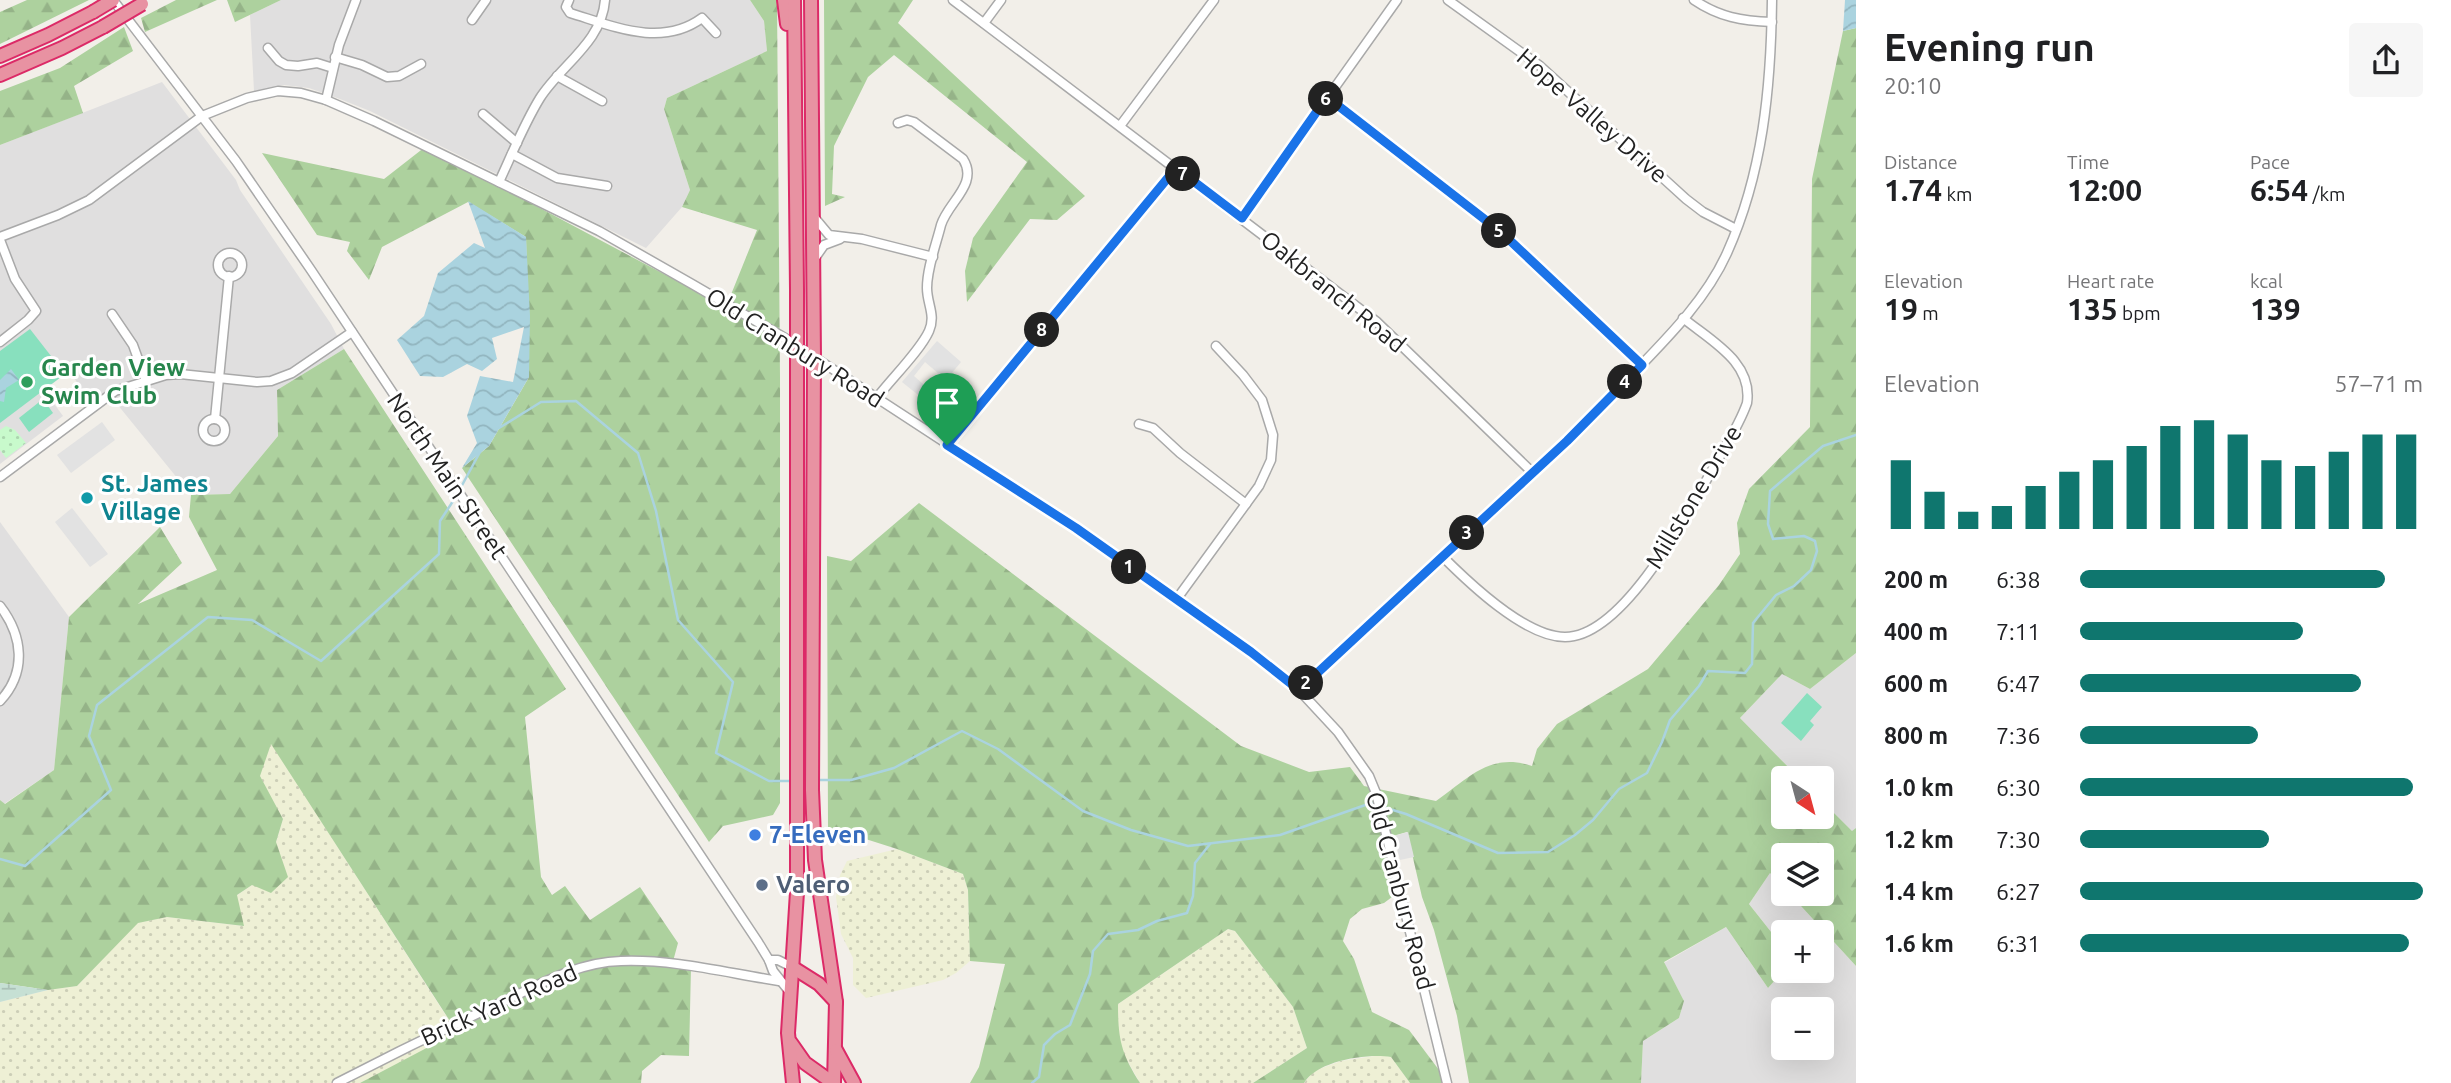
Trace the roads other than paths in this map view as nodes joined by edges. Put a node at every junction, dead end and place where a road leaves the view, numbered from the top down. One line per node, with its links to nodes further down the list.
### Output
1 (113, 0): 23 (highway, bridge); 34 (street, North Main Street)
2 (356, 0): 24 (street)
3 (486, 0): 17 (street)
4 (569, 0): 18 (street)
5 (606, 0): 18 (street)
6 (784, 0): 29 (highway)
7 (794, 0): 29 (highway)
8 (811, 0): 42 (highway)
9 (953, 0): 20 (street, Oakbranch Road)
10 (1001, 0): 20 (street)
11 (1214, 0): 36 (street)
12 (1397, 0): 30 (street)
13 (1448, 0): 44 (street, Hope Valley Drive)
14 (1694, 0): 19 (street)
15 (1772, 0): 19 (street)
16 (146, 2): 27 (highway, bridge)
17 (472, 20)
18 (600, 22): 21 (street); 28 (street)
19 (1772, 22): 44 (street)
20 (984, 23): 36 (street, Oakbranch Road)
21 (716, 33)
22 (268, 48): 26 (street)
23 (0, 56)
24 (335, 57): 25 (street); 26 (street)
25 (421, 64)
26 (333, 68): 31 (street)
27 (0, 75)
28 (557, 76): 32 (street); 37 (street)
29 (795, 76): 54 (highway)
30 (1327, 97): 43 (street); 57 (street)
31 (326, 100): 34 (street, Old Cranbury Road); 40 (street, Old Cranbury Road)
32 (602, 101)
33 (483, 114): 37 (street)
34 (202, 116): 45 (street, Old Cranbury Road); 52 (street, North Main Street)
35 (898, 123): 47 (street)
36 (1119, 126): 39 (street, Oakbranch Road)
37 (517, 143): 38 (street)
38 (512, 155): 40 (street); 41 (street)
39 (1176, 168): 43 (street, Oakbranch Road); 63 (street)
40 (499, 182): 54 (street, Old Cranbury Road)
41 (607, 186)
42 (813, 215): 46 (street); 48 (highway)
43 (1242, 218): 64 (street, Oakbranch Road)
44 (1736, 229): 51 (street)
45 (0, 238): 53 (street)
46 (843, 238): 47 (street); 48 (street)
47 (933, 257): 60 (street)
48 (813, 265): 56 (highway)
49 (229, 276): 58 (street)
50 (112, 314): 59 (street)
51 (1683, 318): 57 (street); 67 (street, Millstone Drive)
52 (352, 332): 58 (street); 72 (street, North Main Street)
53 (0, 342)
54 (797, 346): 56 (street, Old Cranbury Road); 73 (highway)
55 (1216, 346): 66 (street)
56 (814, 358): 60 (street, Old Cranbury Road); 78 (highway)
57 (1642, 365): 64 (street)
58 (219, 379): 59 (street); 61 (street)
59 (146, 381): 65 (street)
60 (876, 398): 63 (street, Old Cranbury Road)
61 (215, 419)
62 (1139, 424): 66 (street)
63 (947, 445): 68 (street, Old Cranbury Road)
64 (1533, 473): 67 (street)
65 (0, 477)
66 (1246, 504): 68 (street)
67 (1442, 556): 70 (street)
68 (1175, 600): 70 (street, Old Cranbury Road)
69 (0, 606): 71 (street)
70 (1299, 690): 86 (street, Old Cranbury Road)
71 (0, 701)
72 (769, 960): 73 (street); 74 (street); 76 (street, North Main Street)
73 (792, 967): 75 (highway); 77 (highway)
74 (753, 977): 76 (street, Brick Yard Road); 82 (street, Brick Yard Road)
75 (809, 977): 77 (highway); 78 (highway)
76 (779, 981): 77 (street, North Main Street)
77 (789, 991): 79 (highway)
78 (836, 1002): 80 (highway)
79 (788, 1033): 81 (highway); 83 (highway)
80 (835, 1053): 81 (highway); 84 (highway); 85 (highway)
81 (804, 1063): 84 (highway)
82 (337, 1083)
83 (793, 1083)
84 (833, 1083)
85 (854, 1083)
86 (1447, 1083)

